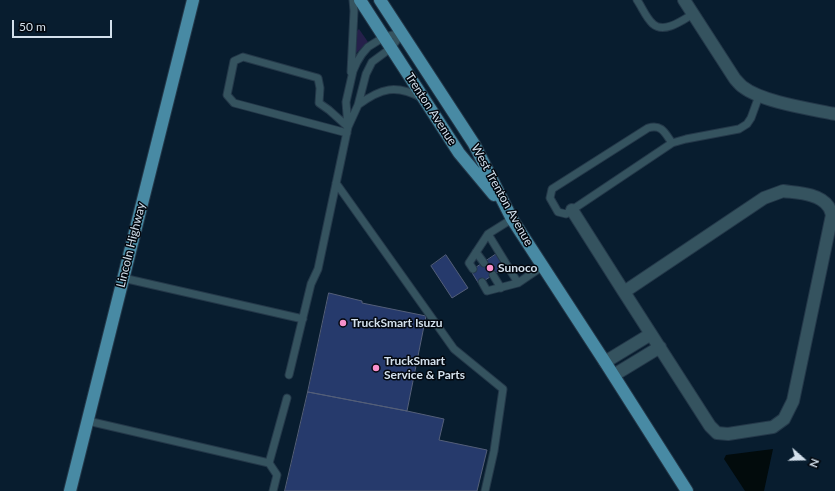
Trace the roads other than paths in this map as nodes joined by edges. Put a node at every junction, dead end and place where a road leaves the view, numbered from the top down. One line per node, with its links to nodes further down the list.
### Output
1 (193, 0): 27 (main road, Lincoln Highway)
2 (353, 0): 11 (lane)
3 (360, 0): 9 (main road, Trenton Avenue)
4 (380, 0): 8 (main road, West Trenton Avenue)
5 (637, 0): 7 (lane)
6 (684, 0): 7 (street)
7 (693, 14): 12 (street)
8 (402, 33): 9 (lane); 10 (lane); 20 (main road, West Trenton Avenue)
9 (384, 37): 10 (main road, Trenton Avenue); 11 (lane)
10 (391, 48): 13 (main road, Trenton Avenue); 14 (lane)
11 (350, 86): 16 (lane)
12 (759, 96): 15 (street); 17 (lane)
13 (425, 100): 14 (lane); 20 (main road, Trenton Avenue)
14 (358, 105): 16 (lane)
15 (835, 114)
16 (347, 130): 16 (lane); 18 (lane)
17 (672, 143): 19 (lane); 19 (lane)
18 (336, 183): 32 (lane); 43 (lane)
19 (572, 210): 31 (street)
20 (510, 215): 21 (lane); 24 (main road, West Trenton Avenue)
21 (488, 234): 22 (lane); 29 (lane)
22 (476, 252): 23 (lane); 25 (lane)
23 (484, 262)
24 (543, 266): 29 (lane); 35 (main road, West Trenton Avenue)
25 (473, 270)
26 (493, 275): 30 (lane)
27 (123, 278): 32 (lane); 39 (main road, Lincoln Highway)
28 (482, 282): 30 (lane)
29 (518, 283): 30 (lane)
30 (501, 288)
31 (624, 292): 33 (street); 34 (street)
32 (303, 319): 36 (lane)
33 (651, 334): 34 (street); 35 (street)
34 (660, 347): 37 (street)
35 (605, 362): 37 (main road, West Trenton Avenue)
36 (289, 375)
37 (614, 375): 44 (main road, West Trenton Avenue)
38 (287, 398): 40 (lane)
39 (88, 421): 40 (lane); 41 (main road, Lincoln Highway)
40 (269, 463): 42 (lane)
41 (70, 491)
42 (273, 491)
43 (485, 491)
44 (687, 491)

